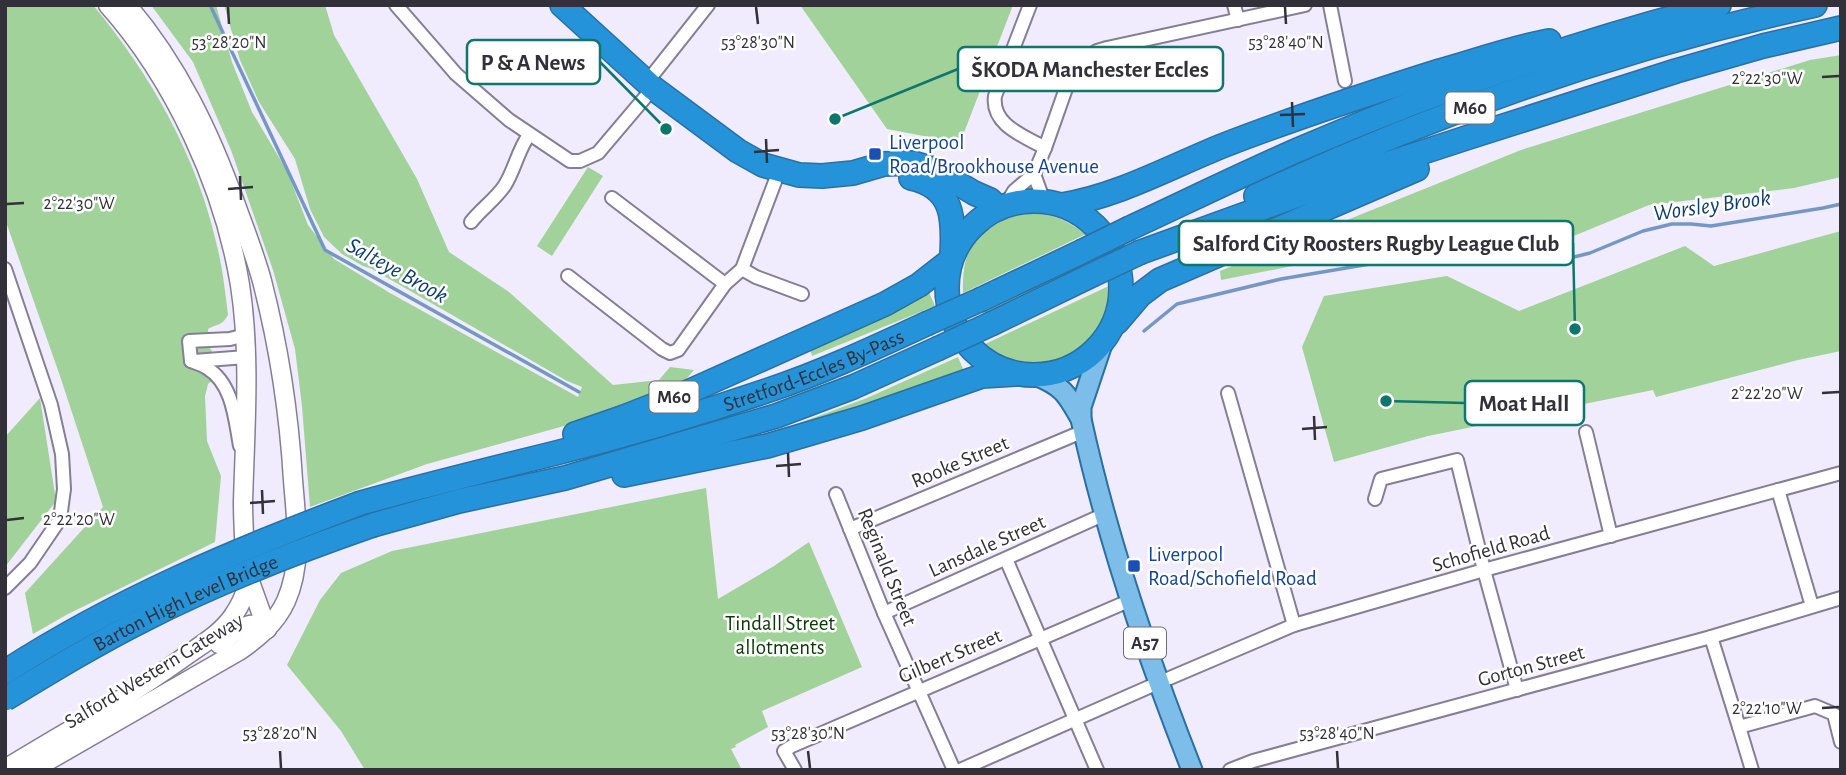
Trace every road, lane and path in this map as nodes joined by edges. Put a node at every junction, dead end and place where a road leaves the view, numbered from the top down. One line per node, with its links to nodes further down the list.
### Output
1 (108, 5): 34 (street, Salford Western Gateway)
2 (127, 5): 63 (street, Salford Western Gateway)
3 (396, 5): 18 (street)
4 (562, 5): 16 (highway, A57)
5 (708, 5): 16 (street)
6 (1030, 5): 19 (street)
7 (1234, 5): 12 (street)
8 (1305, 5): 12 (street)
9 (1330, 5): 15 (street)
10 (1719, 5): 13 (highway, M60)
11 (1815, 5): 27 (highway, M60)
12 (1238, 20): 19 (street)
13 (1638, 28): 24 (highway); 44 (highway, Stretford-Eccles By-Pass / M60, bridge)
14 (1841, 28): 17 (highway, M60)
15 (1345, 80)
16 (650, 85): 18 (street); 20 (highway, A57)
17 (1532, 118): 27 (highway); 35 (highway, M60)
18 (529, 135): 26 (street)
19 (1045, 148): 22 (street)
20 (779, 171): 21 (highway, A57); 30 (street)
21 (853, 173): 25 (highway, A57); 28 (highway, A57)
22 (1034, 174): 24 (street); 25 (street)
23 (612, 198): 32 (street)
24 (1054, 203): 25 (highway, A57); 35 (highway, A57)
25 (1002, 207): 28 (highway, A57)
26 (471, 222)
27 (1141, 252): 48 (highway, Stretford-Eccles By-Pass / M60, bridge)
28 (951, 258): 38 (highway, A57); 44 (highway, M60)
29 (5, 269): 57 (street)
30 (742, 269): 32 (street); 33 (street)
31 (568, 276): 32 (street)
32 (725, 284)
33 (802, 294)
34 (245, 335): 36 (street, Salford Western Gateway); 37 (street)
35 (1107, 336): 38 (highway); 40 (main road, A57)
36 (246, 357): 37 (street); 42 (street, Salford Western Gateway)
37 (191, 361): 42 (street)
38 (1025, 374): 40 (main road, A57); 48 (highway, M60)
39 (1228, 393): 62 (street)
40 (1082, 425): 50 (main road, A57); 52 (street, Rooke Street)
41 (1586, 432): 53 (street)
42 (244, 470): 55 (street, Salford Western Gateway)
43 (1841, 472): 45 (street, Schofield Road)
44 (419, 486): 49 (highway, Stretford-Eccles By-Pass / M60)
45 (1779, 490): 53 (street, Schofield Road); 60 (street)
46 (836, 494): 52 (street, Reginald Street)
47 (1374, 499): 56 (street)
48 (458, 501): 51 (highway, Stretford-Eccles By-Pass / M60)
49 (361, 503): 67 (highway, Barton High Level Bridge / M60, bridge)
50 (1105, 514): 54 (street, Lansdale Street); 59 (main road, A57)
51 (373, 525): 71 (highway, Barton High Level Bridge / M60, bridge)
52 (850, 529): 61 (street, Reginald Street)
53 (1611, 536): 56 (street, Schofield Road)
54 (1006, 559): 61 (street, Lansdale Street); 65 (street)
55 (245, 567): 63 (street); 66 (street, Salford Western Gateway)
56 (1484, 570): 62 (street, Schofield Road); 70 (street)
57 (5, 589)
58 (1841, 598): 60 (street, Gorton Street)
59 (1131, 600): 65 (street, Gilbert Street); 68 (main road, A57)
60 (1812, 606): 64 (street, Gorton Street)
61 (884, 613): 69 (street, Reginald Street)
62 (1294, 625): 68 (street, Schofield Road)
63 (267, 629): 66 (street); 76 (street, Salford Western Gateway)
64 (1712, 637): 70 (street, Gorton Street); 73 (street)
65 (1039, 639): 69 (street, Gilbert Street); 72 (street)
66 (167, 669): 75 (street, Salford Western Gateway)
67 (5, 672)
68 (1158, 683): 72 (street, Schofield Road); 81 (main road, A57)
69 (919, 690): 77 (street, Gilbert Street); 78 (street, Reginald Street)
70 (1517, 690): 82 (street, Gorton Street)
71 (5, 699)
72 (1075, 720): 79 (street, Schofield Road); 80 (street)
73 (1739, 727): 74 (street); 83 (street)
74 (1841, 742)
75 (5, 769)
76 (32, 770)
77 (794, 770)
78 (954, 770)
79 (960, 770)
80 (1097, 770)
81 (1192, 770)
82 (1230, 770)
83 (1752, 770)

